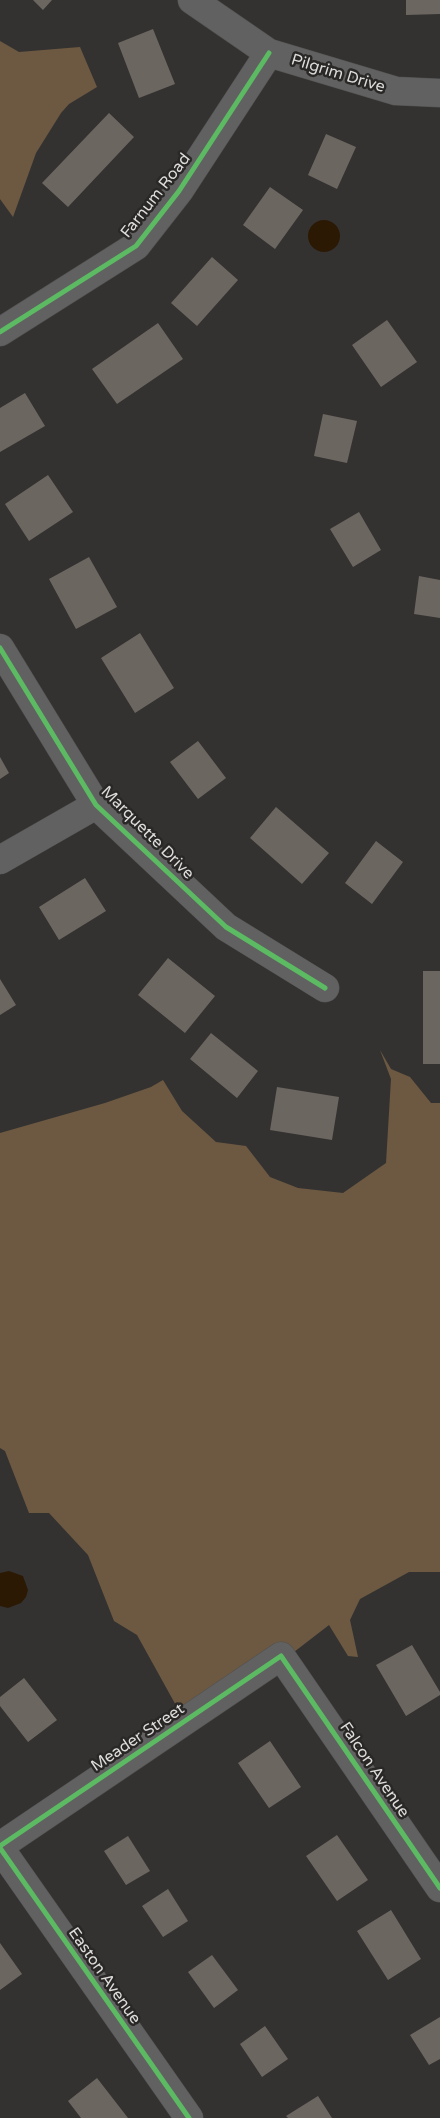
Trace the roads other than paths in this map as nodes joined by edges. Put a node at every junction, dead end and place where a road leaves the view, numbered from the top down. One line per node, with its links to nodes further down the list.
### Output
1 (192, 0): 2 (street, Pilgrim Drive)
2 (269, 54): 3 (street, Pilgrim Drive); 4 (street, Farnum Road)
3 (440, 93)
4 (0, 332)
5 (0, 648): 6 (street, Marquette Drive)
6 (96, 805): 7 (street); 8 (street, Marquette Drive)
7 (0, 860)
8 (325, 988)
9 (288, 1666): 10 (street, Meader Street); 11 (street, Falcon Avenue)
10 (0, 1847): 12 (street, Easton Avenue)
11 (440, 1888)
12 (189, 2118)

